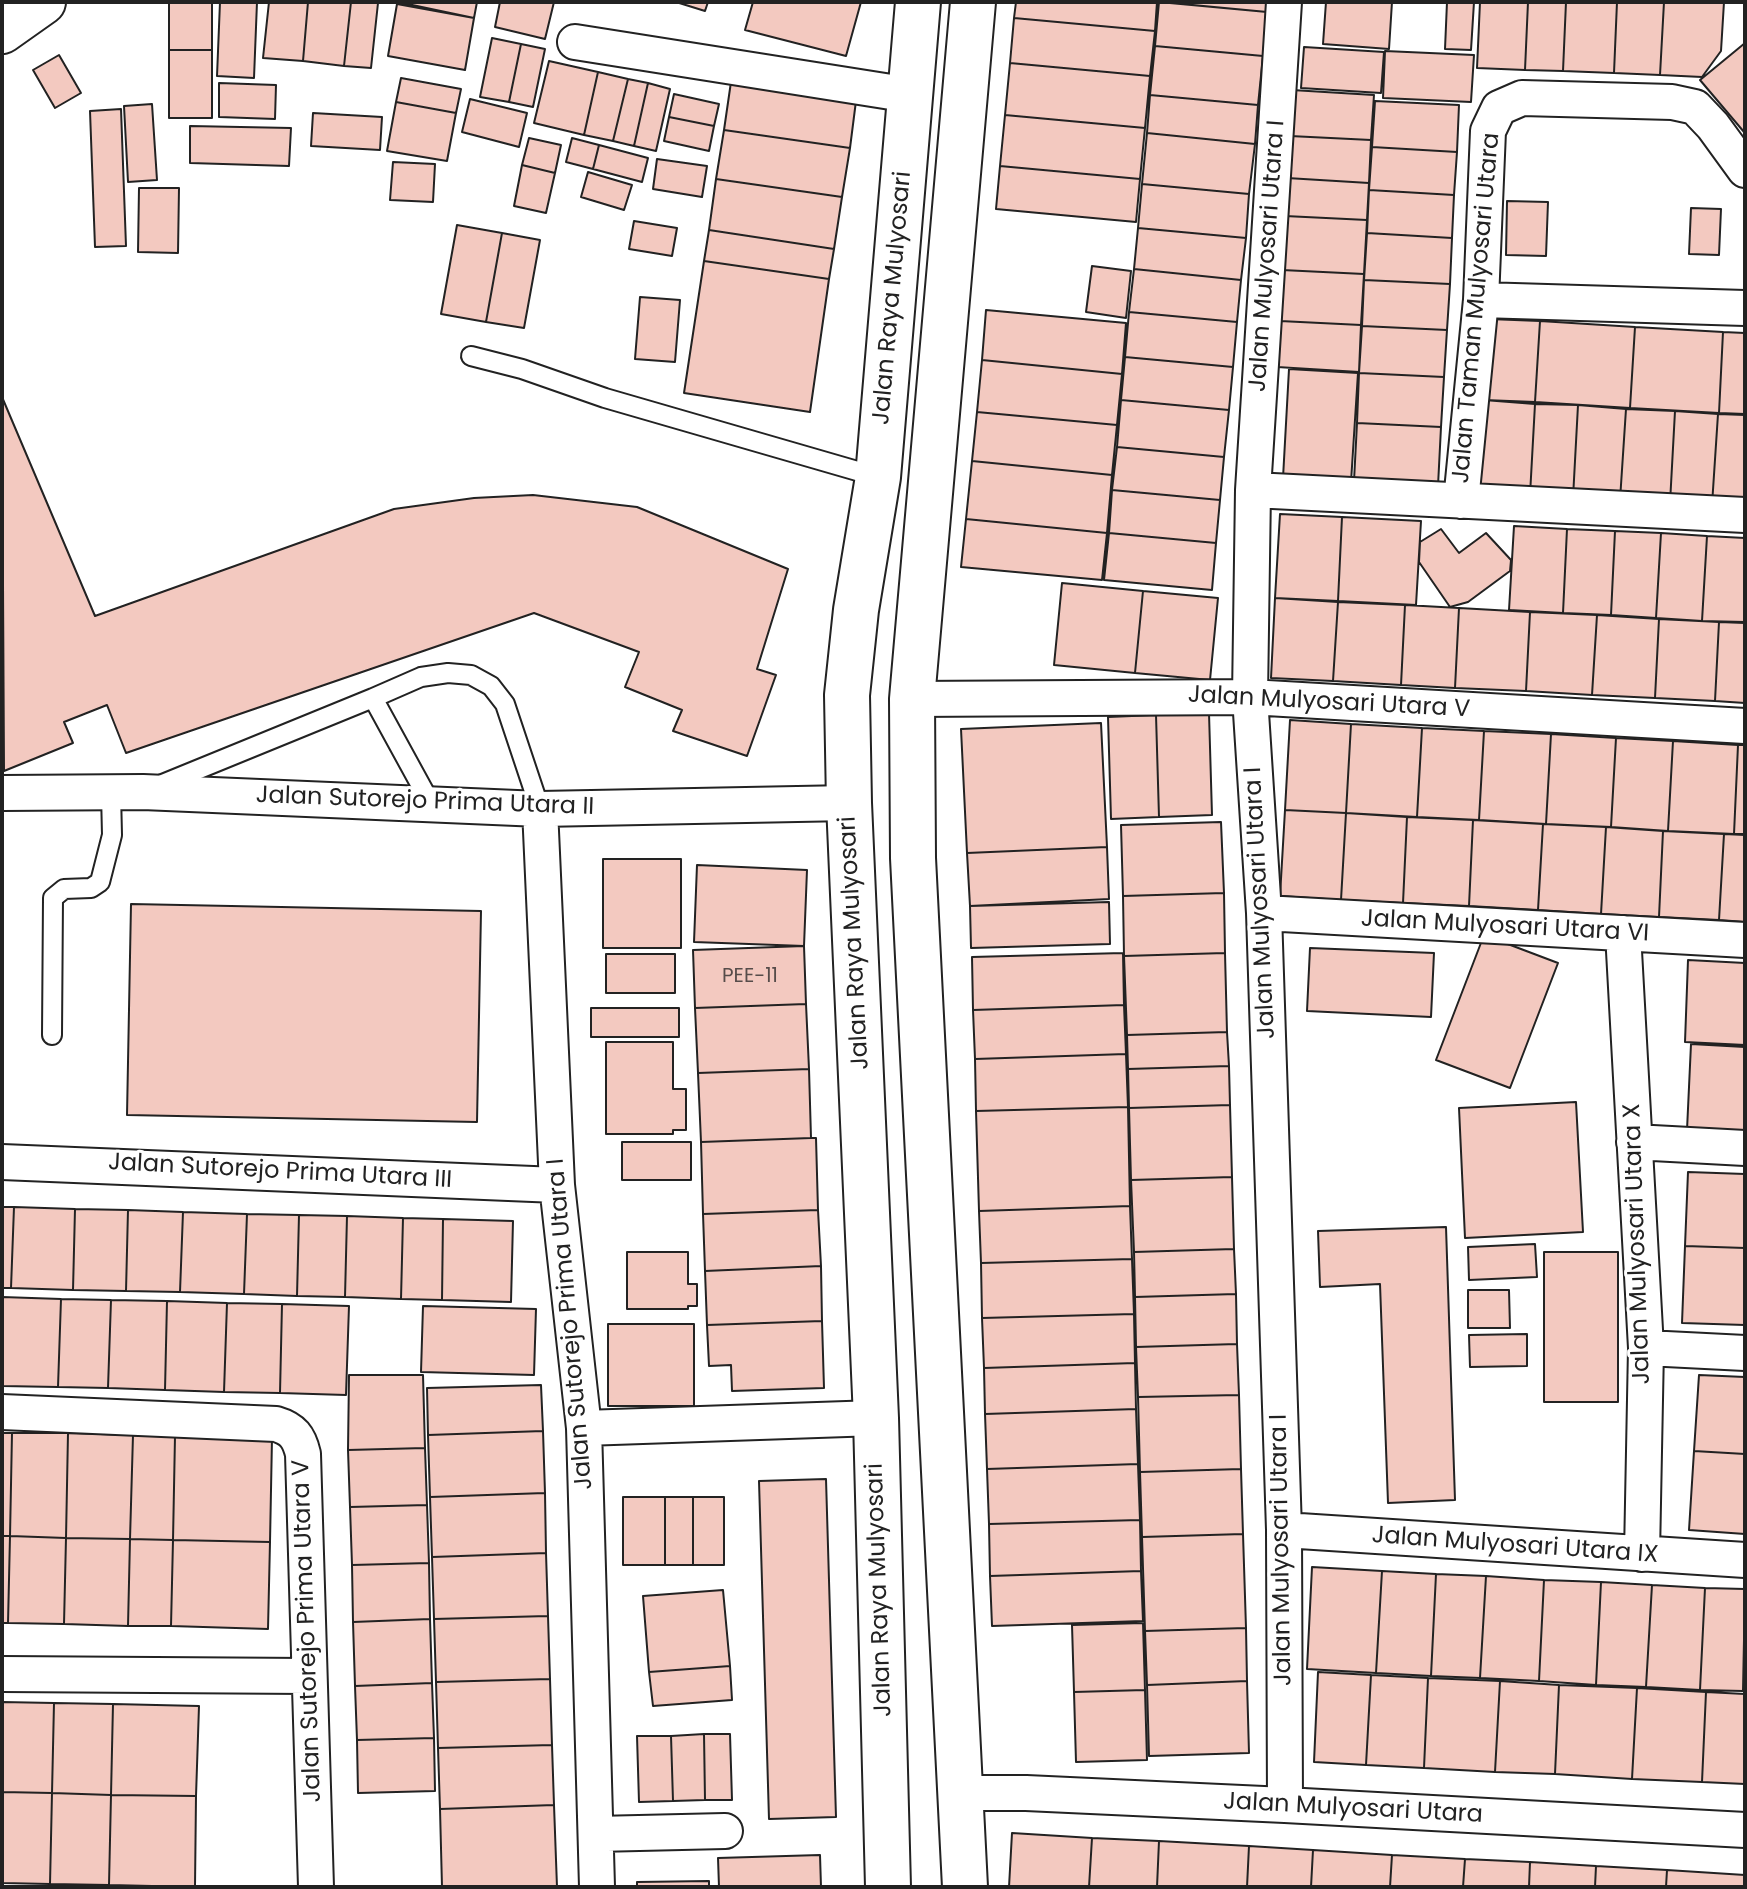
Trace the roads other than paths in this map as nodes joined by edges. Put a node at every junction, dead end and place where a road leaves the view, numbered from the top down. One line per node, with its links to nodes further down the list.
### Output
1 (43, 2): 5 (main road)
2 (918, 2): 7 (main road, Jalan Raya Mulyosari)
3 (973, 2): 10 (main road)
4 (1284, 2): 15 (street, Jalan Mulyosari Utara I)
5 (2, 31)
6 (575, 42): 7 (street)
7 (910, 95): 9 (main road, Jalan Raya Mulyosari)
8 (1745, 170): 11 (street, Jalan Taman Mulyosari Utara)
9 (898, 257): 10 (main road); 14 (main road, Jalan Raya Mulyosari)
10 (949, 262): 20 (main road)
11 (1481, 300): 12 (street); 16 (street, Jalan Taman Mulyosari Utara)
12 (1745, 308)
13 (471, 356): 14 (lane)
14 (878, 477): 24 (main road, Jalan Raya Mulyosari)
15 (1253, 490): 16 (street); 18 (street, Jalan Mulyosari Utara I)
16 (1461, 501): 17 (street)
17 (1745, 515)
18 (1250, 697): 20 (street, Jalan Mulyosari Utara V); 21 (street, Jalan Mulyosari Utara V); 27 (street, Jalan Mulyosari Utara I)
19 (373, 698): 23 (lane); 25 (lane); 26 (lane)
20 (912, 699): 35 (main road)
21 (1745, 726)
22 (2, 793): 23 (street, Jalan Sutorejo Prima Utara II)
23 (127, 793): 25 (street, Jalan Sutorejo Prima Utara II); 30 (lane)
24 (849, 803): 26 (street, Jalan Sutorejo Prima Utara II); 36 (main road, Jalan Raya Mulyosari)
25 (431, 804): 26 (street, Jalan Sutorejo Prima Utara II)
26 (540, 809): 34 (street, Jalan Sutorejo Prima Utara I)
27 (1264, 913): 28 (street, Jalan Mulyosari Utara VI); 42 (street, Jalan Mulyosari Utara I)
28 (1623, 933): 29 (street, Jalan Mulyosari Utara VI); 31 (street, Jalan Mulyosari Utara X)
29 (1745, 940)
30 (52, 1035)
31 (1634, 1142): 32 (street); 37 (street, Jalan Mulyosari Utara X)
32 (1745, 1148)
33 (2, 1162): 34 (street, Jalan Sutorejo Prima Utara III)
34 (557, 1185): 41 (street, Jalan Sutorejo Prima Utara I)
35 (933, 1225): 36 (main road); 47 (main road)
36 (867, 1227): 40 (main road, Jalan Raya Mulyosari)
37 (1646, 1348): 38 (street); 43 (street, Jalan Mulyosari Utara X)
38 (1745, 1353)
39 (2, 1412): 46 (street, Jalan Sutorejo Prima Utara V)
40 (876, 1418): 41 (street); 54 (main road, Jalan Raya Mulyosari)
41 (584, 1428): 51 (street, Jalan Sutorejo Prima Utara I)
42 (1284, 1530): 43 (street, Jalan Mulyosari Utara IX); 48 (street, Jalan Mulyosari Utara I)
43 (1642, 1554): 44 (street, Jalan Mulyosari Utara IX)
44 (1745, 1560)
45 (2, 1674): 46 (street)
46 (308, 1676): 52 (street, Jalan Sutorejo Prima Utara V)
47 (961, 1793): 48 (street, Jalan Mulyosari Utara); 55 (main road)
48 (1285, 1805): 49 (street, Jalan Mulyosari Utara)
49 (1745, 1830)
50 (725, 1831): 51 (street)
51 (596, 1834): 53 (street, Jalan Sutorejo Prima Utara I)
52 (316, 1887)
53 (597, 1887)
54 (888, 1887)
55 (965, 1887)

